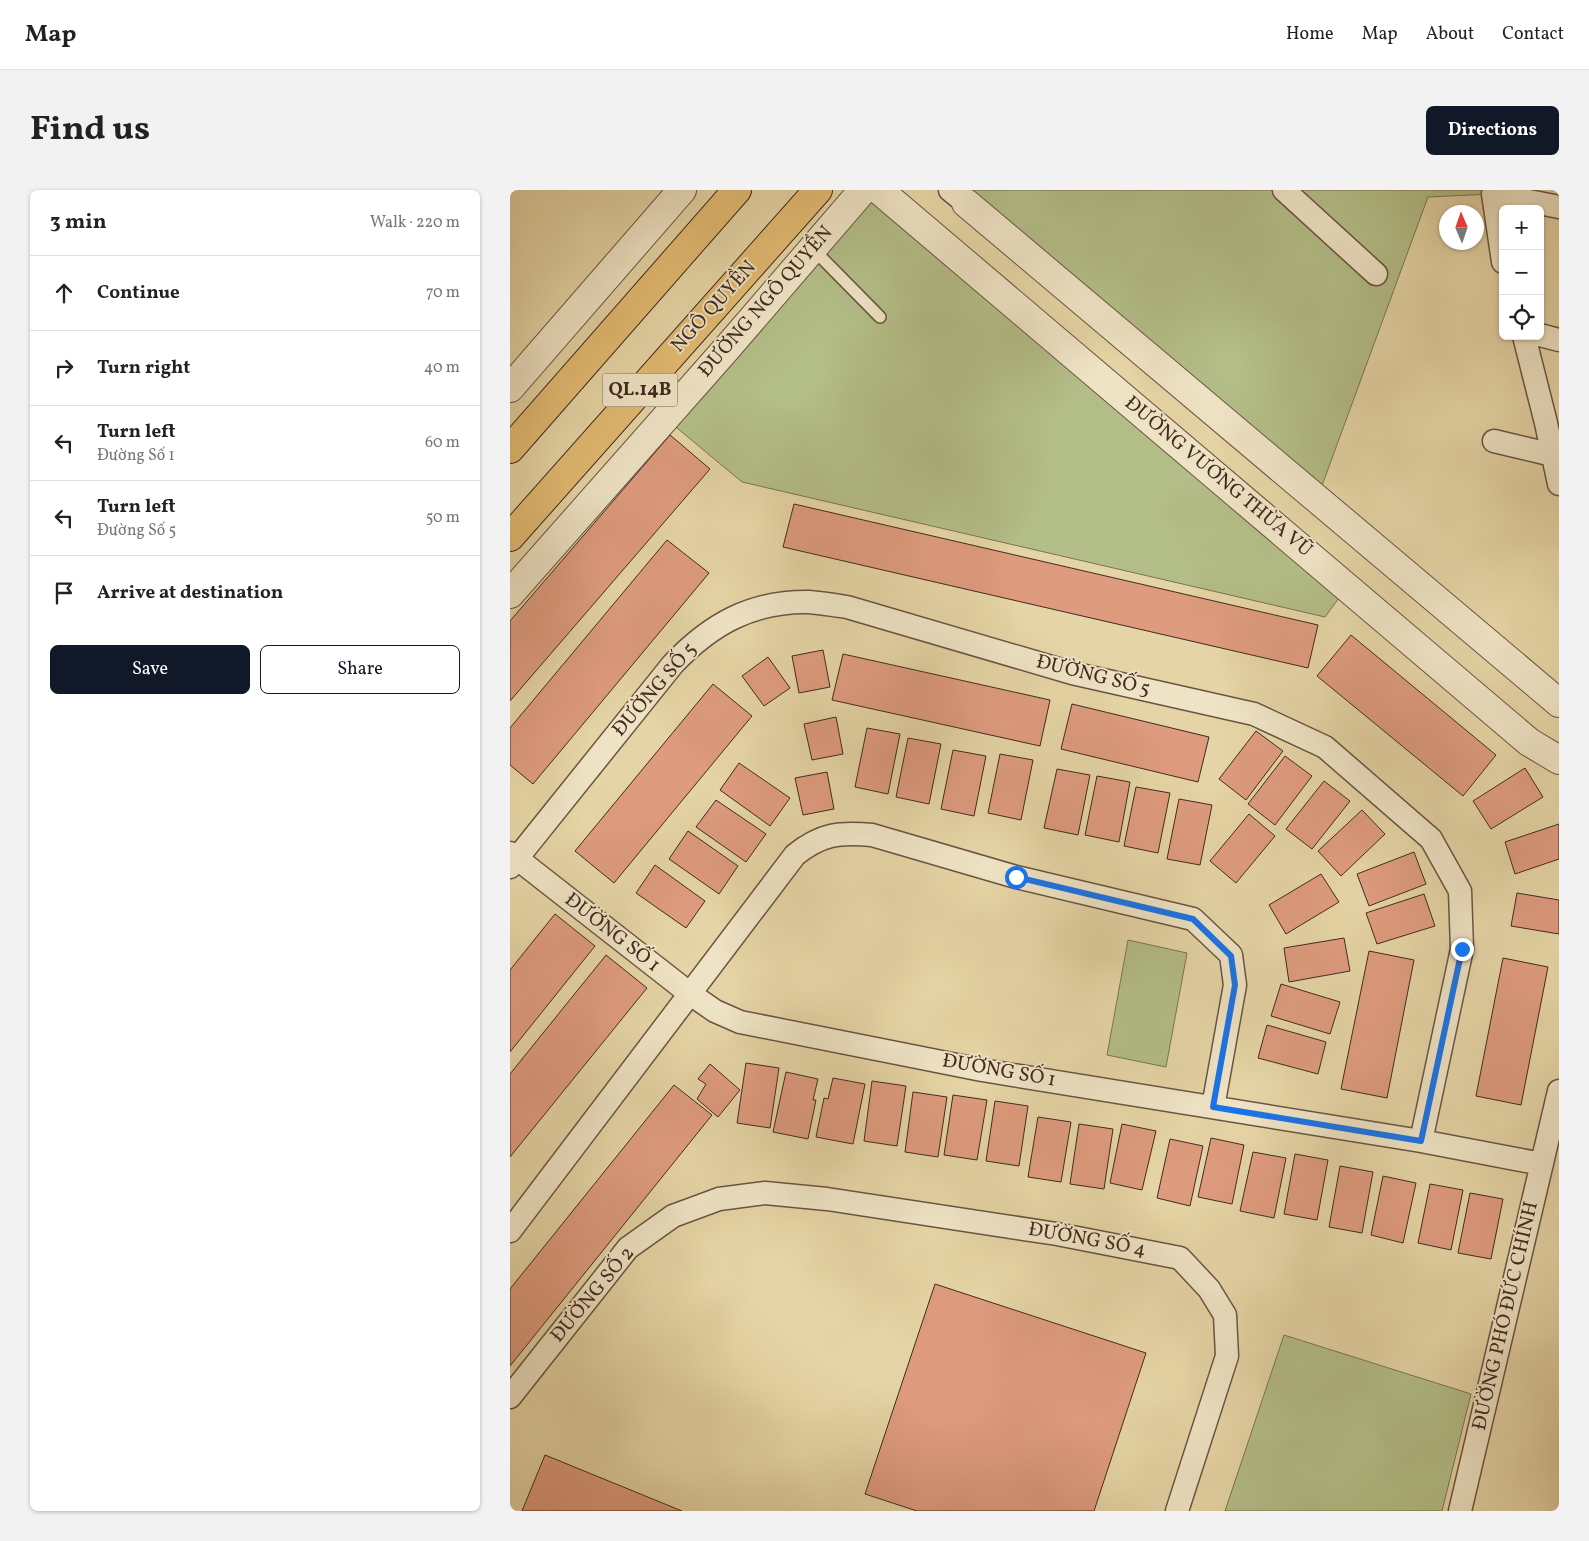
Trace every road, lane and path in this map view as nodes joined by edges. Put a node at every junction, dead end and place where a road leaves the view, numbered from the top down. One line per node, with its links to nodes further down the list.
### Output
1 (682, 190): 17 (street)
2 (737, 190): 19 (highway, QL.14B)
3 (818, 190): 22 (highway, NGÔ QUYỀN / QL.14B)
4 (863, 190): 10 (street, ĐƯỜNG NGÔ QUYỀN)
5 (879, 190): 25 (street, ĐƯỜNG VƯƠNG THỪA VŨ)
6 (1494, 192): 9 (street); 11 (street)
7 (1294, 194): 12 (street)
8 (958, 197): 24 (street)
9 (1559, 207)
10 (812, 248): 13 (lane); 23 (street, ĐƯỜNG NGÔ QUYỀN)
11 (1501, 250)
12 (1376, 274)
13 (880, 317)
14 (1544, 336): 16 (street)
15 (1525, 340): 20 (street)
16 (1559, 340)
17 (510, 388)
18 (1494, 441): 20 (street)
19 (510, 449)
20 (1553, 455): 21 (street)
21 (1559, 484)
22 (510, 537)
23 (510, 594)
24 (1559, 703)
25 (1559, 760)
26 (512, 859): 27 (street, ĐƯỜNG SỐ 1); 30 (street, ĐƯỜNG SỐ 5)
27 (689, 993): 29 (street, ĐƯỜNG SỐ 1); 29 (street); 33 (street)
28 (1559, 1091): 31 (street, ĐƯỜNG PHÓ ĐỨC CHÍNH)
29 (1213, 1107): 30 (street, ĐƯỜNG SỐ 1)
30 (1421, 1141): 31 (street, ĐƯỜNG SỐ 1)
31 (1542, 1164): 36 (street, ĐƯỜNG PHÓ ĐỨC CHÍNH)
32 (719, 1198): 34 (street, ĐƯỜNG SỐ 2); 35 (street, ĐƯỜNG SỐ 4)
33 (510, 1231)
34 (510, 1397)
35 (1177, 1511)
36 (1460, 1511)

